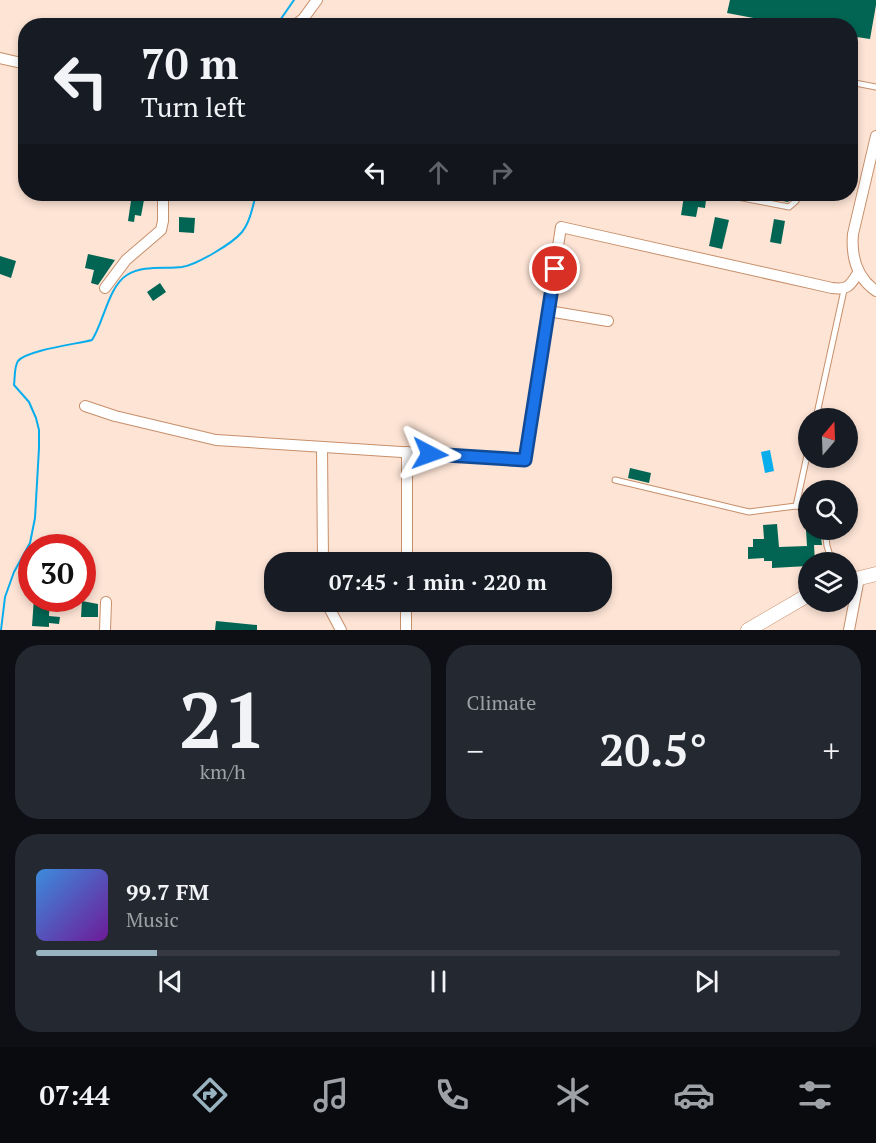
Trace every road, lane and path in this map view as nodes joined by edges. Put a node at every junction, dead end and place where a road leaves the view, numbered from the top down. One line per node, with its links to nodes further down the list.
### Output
1 (317, 0): 2 (street)
2 (304, 18)
3 (0, 58): 4 (street)
4 (18, 62)
5 (858, 84): 6 (lane)
6 (876, 87)
7 (876, 135): 11 (street)
8 (163, 201): 12 (street)
9 (758, 201): 10 (lane)
10 (796, 201)
11 (858, 273): 13 (street); 14 (street)
12 (105, 288)
13 (844, 290): 15 (street); 18 (lane)
14 (876, 291)
15 (549, 311): 16 (street); 20 (street)
16 (608, 321)
17 (85, 406): 19 (street)
18 (818, 408)
19 (322, 447): 20 (street); 24 (street)
20 (407, 452): 25 (street)
21 (804, 468): 23 (lane)
22 (615, 480): 23 (lane)
23 (796, 506)
24 (323, 552)
25 (406, 552)
26 (876, 574): 27 (street)
27 (858, 578)
28 (798, 601): 36 (street)
29 (106, 602): 33 (street)
30 (331, 612): 34 (street)
31 (406, 612): 35 (street)
32 (850, 612): 37 (street)
33 (105, 630)
34 (341, 630)
35 (406, 630)
36 (748, 630)
37 (849, 630)

